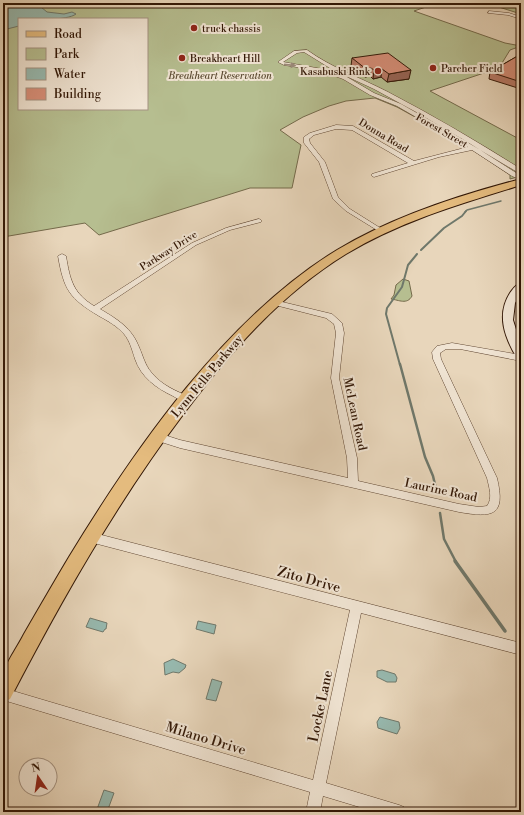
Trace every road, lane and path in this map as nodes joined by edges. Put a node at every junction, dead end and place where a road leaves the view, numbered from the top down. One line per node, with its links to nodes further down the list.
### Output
1 (489, 12): 2 (street)
2 (521, 18)
3 (331, 70): 3 (street, Forest Street, one-way to 3); 4 (street, Forest Street); 5 (street, Forest Street)
4 (370, 85): 5 (street); 8 (street, Forest Street)
5 (361, 87): 6 (street, Forest Street)
6 (474, 148): 7 (street); 10 (street, Forest Street)
7 (412, 163): 9 (street); 13 (street, Donna Road)
8 (521, 172)
9 (374, 175)
10 (521, 178)
11 (521, 182): 13 (main road, Lynn Fells Parkway)
12 (259, 221): 17 (street, Parkway Drive)
13 (382, 230): 16 (main road, Lynn Fells Parkway)
14 (62, 256): 17 (street)
15 (521, 286): 18 (street)
16 (274, 302): 19 (main road, Lynn Fells Parkway); 21 (street, McLean Road)
17 (95, 309): 19 (street)
18 (521, 356): 21 (street, Laurine Road)
19 (187, 399): 20 (main road, Lynn Fells Parkway)
20 (158, 437): 21 (street, Laurine Road); 22 (main road, Lynn Fells Parkway)
21 (353, 484)
22 (90, 537): 23 (street, Zito Drive); 25 (main road, Lynn Fells Parkway)
23 (357, 606): 24 (street, Zito Drive); 26 (street, Locke Lane)
24 (521, 649)
25 (3, 693): 26 (street, Milano Drive)
26 (318, 788): 27 (street, Locke Lane); 28 (street, Milano Drive)
27 (313, 812)
28 (399, 812)

